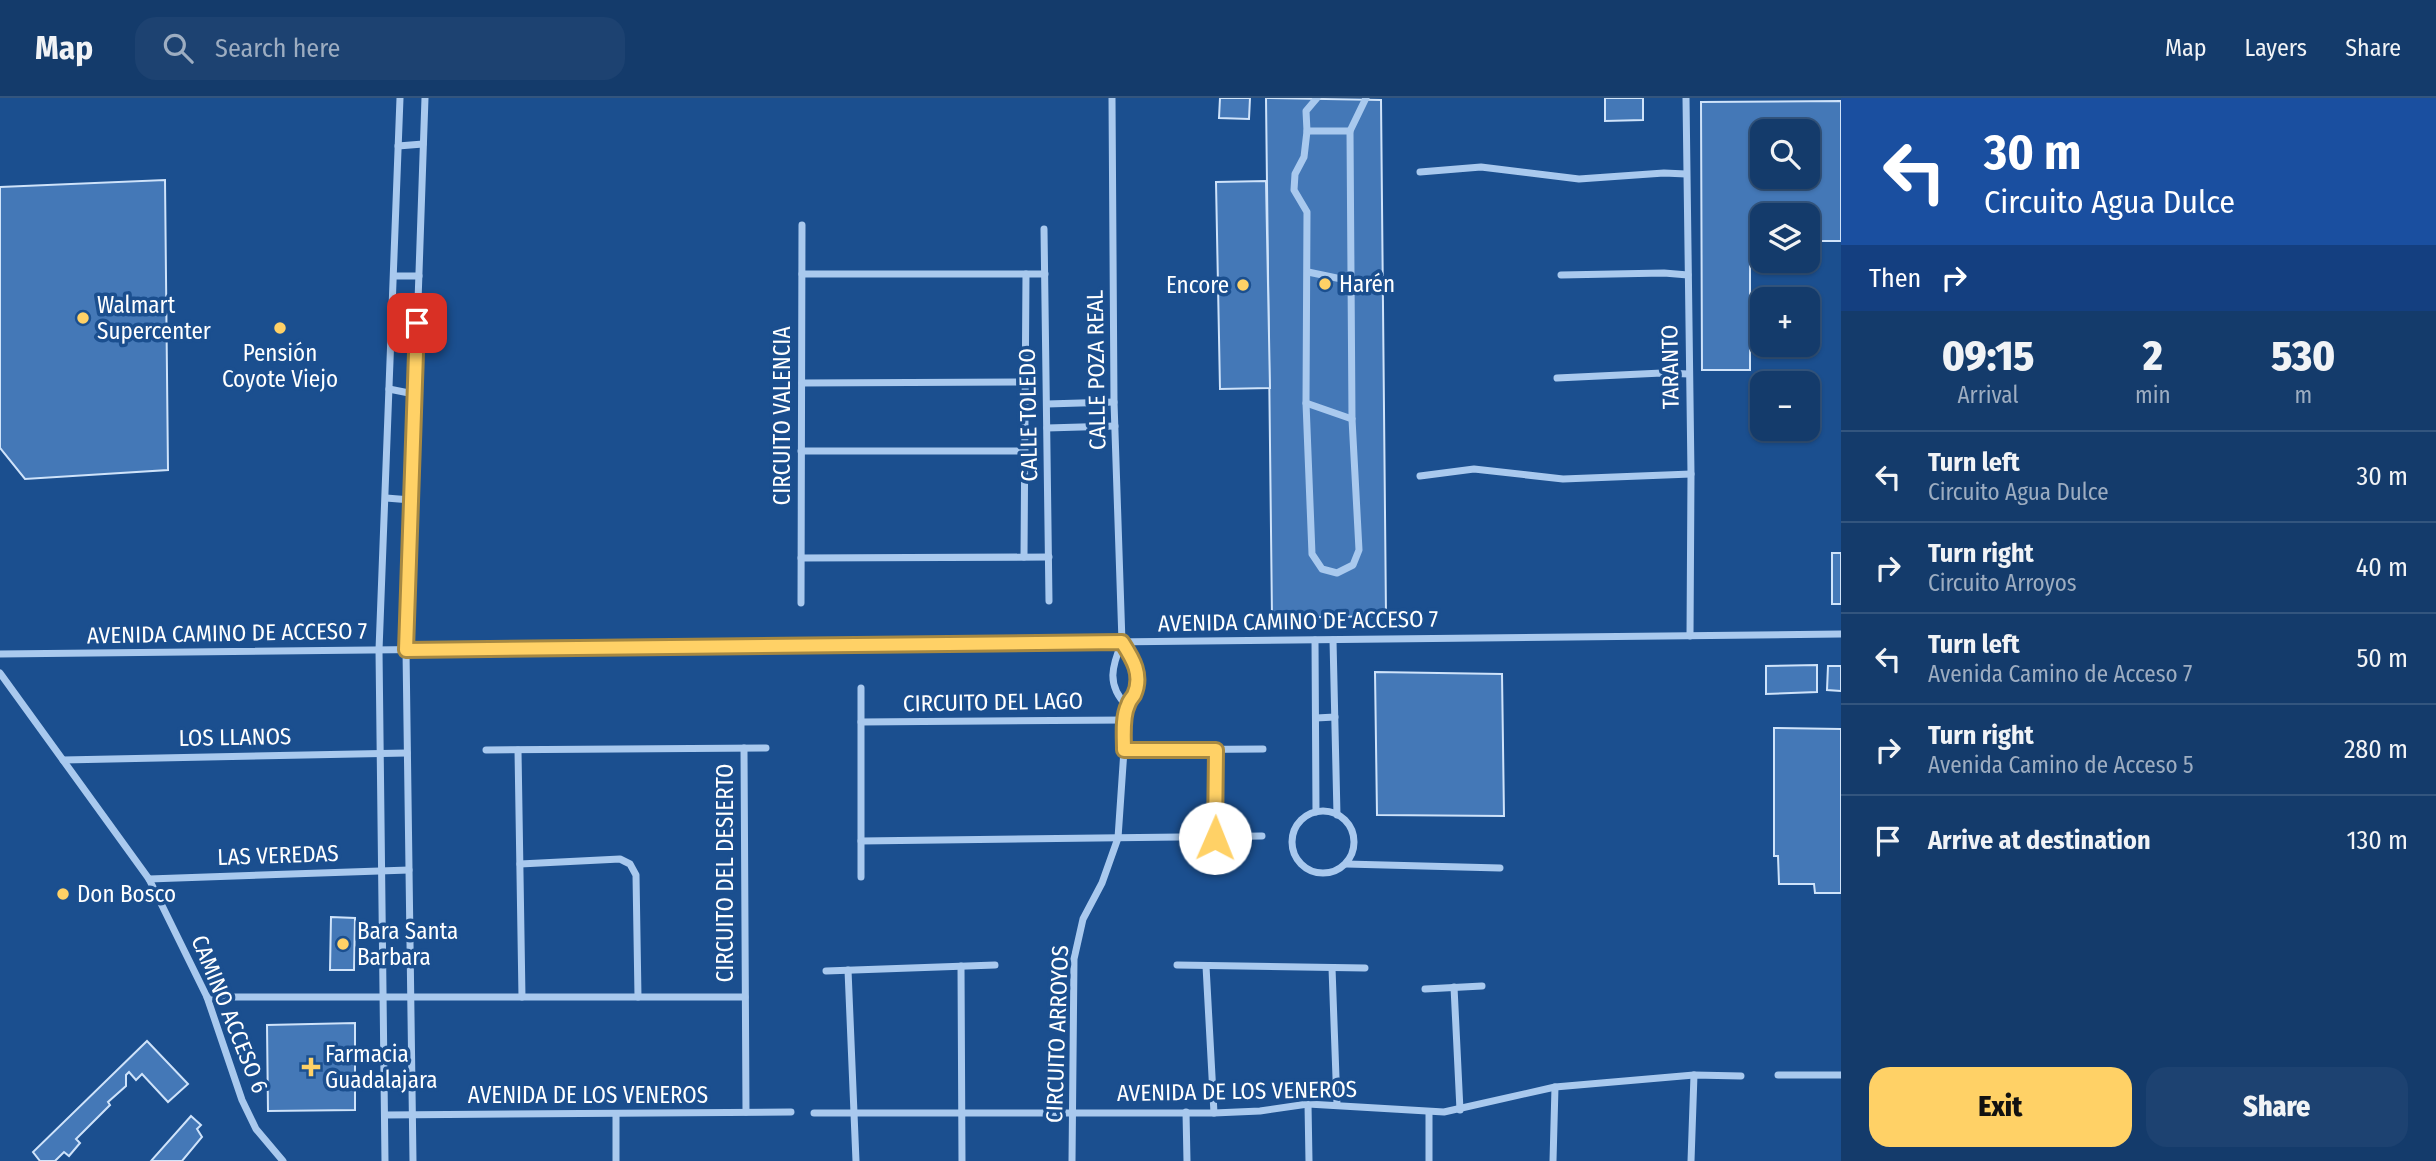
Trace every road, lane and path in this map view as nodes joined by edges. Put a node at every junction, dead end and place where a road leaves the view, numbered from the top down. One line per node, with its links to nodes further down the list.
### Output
1 (400, 98): 10 (street)
2 (425, 98): 9 (street)
3 (1112, 98): 30 (street, CALLE POZA REAL)
4 (1317, 98): 7 (street)
5 (1366, 98): 8 (street)
6 (1685, 98): 12 (street, TARANTO)
7 (1307, 131): 8 (street); 15 (street)
8 (1350, 131): 23 (street)
9 (423, 144): 10 (street); 22 (street)
10 (398, 146): 21 (street)
11 (1420, 173): 12 (street)
12 (1686, 174): 20 (street, TARANTO)
13 (802, 225): 16 (street, CIRCUITO VALENCIA)
14 (1044, 229): 18 (street, CALLE TOLEDO)
15 (1308, 272): 23 (street); 31 (street)
16 (802, 274): 17 (street); 26 (street, CIRCUITO VALENCIA)
17 (1026, 274): 18 (street); 27 (street, CALLE TOLEDO)
18 (1045, 274): 32 (street, CALLE TOLEDO)
19 (1561, 275): 20 (street)
20 (1688, 275): 24 (street, TARANTO)
21 (394, 276): 22 (street); 28 (street)
22 (419, 276): 29 (street)
23 (1351, 281): 33 (street)
24 (1689, 374): 25 (street); 38 (street, TARANTO)
25 (1557, 378)
26 (802, 383): 27 (street); 36 (street, CIRCUITO VALENCIA)
27 (1025, 383): 37 (street, CALLE TOLEDO)
28 (389, 389): 29 (street); 40 (street)
29 (414, 394): 41 (street)
30 (1114, 402): 32 (street); 34 (street, CALLE POZA REAL)
31 (1306, 403): 33 (street); 33 (street)
32 (1047, 404): 35 (street, CALLE TOLEDO)
33 (1352, 419)
34 (1115, 426): 35 (street); 51 (street, CALLE POZA REAL)
35 (1047, 428): 43 (street, CALLE TOLEDO)
36 (801, 451): 37 (street); 44 (street, CIRCUITO VALENCIA)
37 (1025, 451): 42 (street, CALLE TOLEDO)
38 (1691, 474): 39 (street); 48 (street, TARANTO)
39 (1420, 476)
40 (386, 498): 41 (street); 52 (street)
41 (411, 500): 53 (street)
42 (1024, 557): 43 (street); 44 (street)
43 (1049, 557): 45 (street, CALLE TOLEDO)
44 (801, 558): 46 (street, CIRCUITO VALENCIA)
45 (1049, 601)
46 (801, 603)
47 (1841, 634): 48 (street, AVENIDA CAMINO DE ACCESO 7)
48 (1690, 636): 50 (street, AVENIDA CAMINO DE ACCESO 7)
49 (1315, 640): 50 (street, AVENIDA CAMINO DE ACCESO 7); 51 (street, AVENIDA CAMINO DE ACCESO 7); 59 (street)
50 (1333, 640): 58 (street)
51 (1122, 642): 53 (street, AVENIDA CAMINO DE ACCESO 7); 57 (street); 57 (street, CIRCUITO ARROYOS)
52 (379, 650): 53 (street, AVENIDA CAMINO DE ACCESO 7); 54 (street, AVENIDA CAMINO DE ACCESO 7); 70 (street)
53 (406, 650): 69 (street)
54 (0, 654)
55 (0, 673): 71 (street, CAMINO ACCESO 6)
56 (861, 688): 61 (street)
57 (1127, 706): 60 (street, CIRCUITO ARROYOS)
58 (1335, 717): 59 (street); 73 (street)
59 (1315, 718): 72 (street)
60 (1126, 720): 61 (street, CIRCUITO DEL LAGO); 67 (street, CIRCUITO ARROYOS)
61 (861, 722): 77 (street)
62 (744, 748): 63 (street, CIRCUITO DEL DESIERTO); 66 (street, CIRCUITO DEL DESIERTO); 101 (street, CIRCUITO DEL DESIERTO)
63 (766, 748)
64 (1263, 749): 68 (street)
65 (486, 750): 66 (street, CIRCUITO DEL DESIERTO)
66 (518, 750): 78 (street)
67 (1124, 750): 68 (street); 75 (street, CIRCUITO ARROYOS)
68 (1216, 750): 76 (street)
69 (407, 753): 70 (street, LOS LLANOS); 81 (street)
70 (380, 754): 71 (street, LOS LLANOS); 82 (street)
71 (63, 760): 84 (street, CAMINO ACCESO 6)
72 (1316, 812): 73 (street); 79 (street)
73 (1337, 815): 79 (street)
74 (1262, 836): 76 (street)
75 (1118, 838): 76 (street); 77 (street); 112 (street, CIRCUITO ARROYOS)
76 (1215, 838)
77 (861, 841): 83 (street)
78 (520, 864): 99 (street); 100 (street)
79 (1346, 864): 80 (street)
80 (1500, 868)
81 (409, 870): 82 (street, LAS VEREDAS); 98 (street)
82 (382, 871): 84 (street, LAS VEREDAS); 97 (street)
83 (861, 877)
84 (149, 879): 96 (street, CAMINO ACCESO 6)
85 (995, 965): 87 (street)
86 (1177, 965): 88 (street)
87 (961, 966): 91 (street); 116 (street)
88 (1206, 966): 89 (street); 117 (street)
89 (1332, 968): 90 (street); 108 (street)
90 (1365, 968)
91 (848, 970): 92 (street); 115 (street)
92 (826, 971)
93 (1482, 986): 94 (street)
94 (1454, 987): 95 (street); 109 (street)
95 (1425, 989)
96 (207, 997): 97 (street, CIRCUITO DEL DESIERTO); 122 (street, CAMINO ACCESO 6)
97 (384, 997): 98 (street, CIRCUITO DEL DESIERTO); 120 (street)
98 (410, 997): 99 (street, CIRCUITO DEL DESIERTO); 121 (street)
99 (522, 997): 100 (street, CIRCUITO DEL DESIERTO)
100 (638, 997): 101 (street, CIRCUITO DEL DESIERTO)
101 (745, 997): 110 (street, CIRCUITO DEL DESIERTO)
102 (1695, 1075): 104 (street, AVENIDA DE LOS VENEROS); 106 (street, AVENIDA DE LOS VENEROS); 133 (street)
103 (1778, 1075): 105 (street)
104 (1741, 1076)
105 (1841, 1076)
106 (1555, 1087): 109 (street, AVENIDA DE LOS VENEROS); 132 (street)
107 (1308, 1104): 108 (street, AVENIDA DE LOS VENEROS); 117 (street, AVENIDA DE LOS VENEROS); 130 (street)
108 (1337, 1105): 118 (street, AVENIDA DE LOS VENEROS)
109 (1460, 1110): 118 (street, AVENIDA DE LOS VENEROS)
110 (746, 1112): 111 (street, AVENIDA DE LOS VENEROS); 119 (street, AVENIDA DE LOS VENEROS)
111 (791, 1112)
112 (1072, 1112): 113 (street, AVENIDA DE LOS VENEROS); 116 (street, AVENIDA DE LOS VENEROS); 128 (street, CIRCUITO ARROYOS)
113 (1186, 1112): 117 (street, AVENIDA DE LOS VENEROS); 129 (street)
114 (814, 1113): 115 (street, AVENIDA DE LOS VENEROS)
115 (854, 1113): 116 (street, AVENIDA DE LOS VENEROS); 126 (street)
116 (961, 1113): 127 (street)
117 (1214, 1113)
118 (1429, 1113): 131 (street)
119 (616, 1114): 121 (street, AVENIDA DE LOS VENEROS); 125 (street)
120 (385, 1115): 121 (street, AVENIDA DE LOS VENEROS); 123 (street)
121 (411, 1115): 124 (street)
122 (283, 1161)
123 (386, 1161)
124 (413, 1161)
125 (616, 1161)
126 (856, 1161)
127 (961, 1161)
128 (1072, 1161)
129 (1186, 1161)
130 (1308, 1161)
131 (1429, 1161)
132 (1553, 1161)
133 (1690, 1161)

